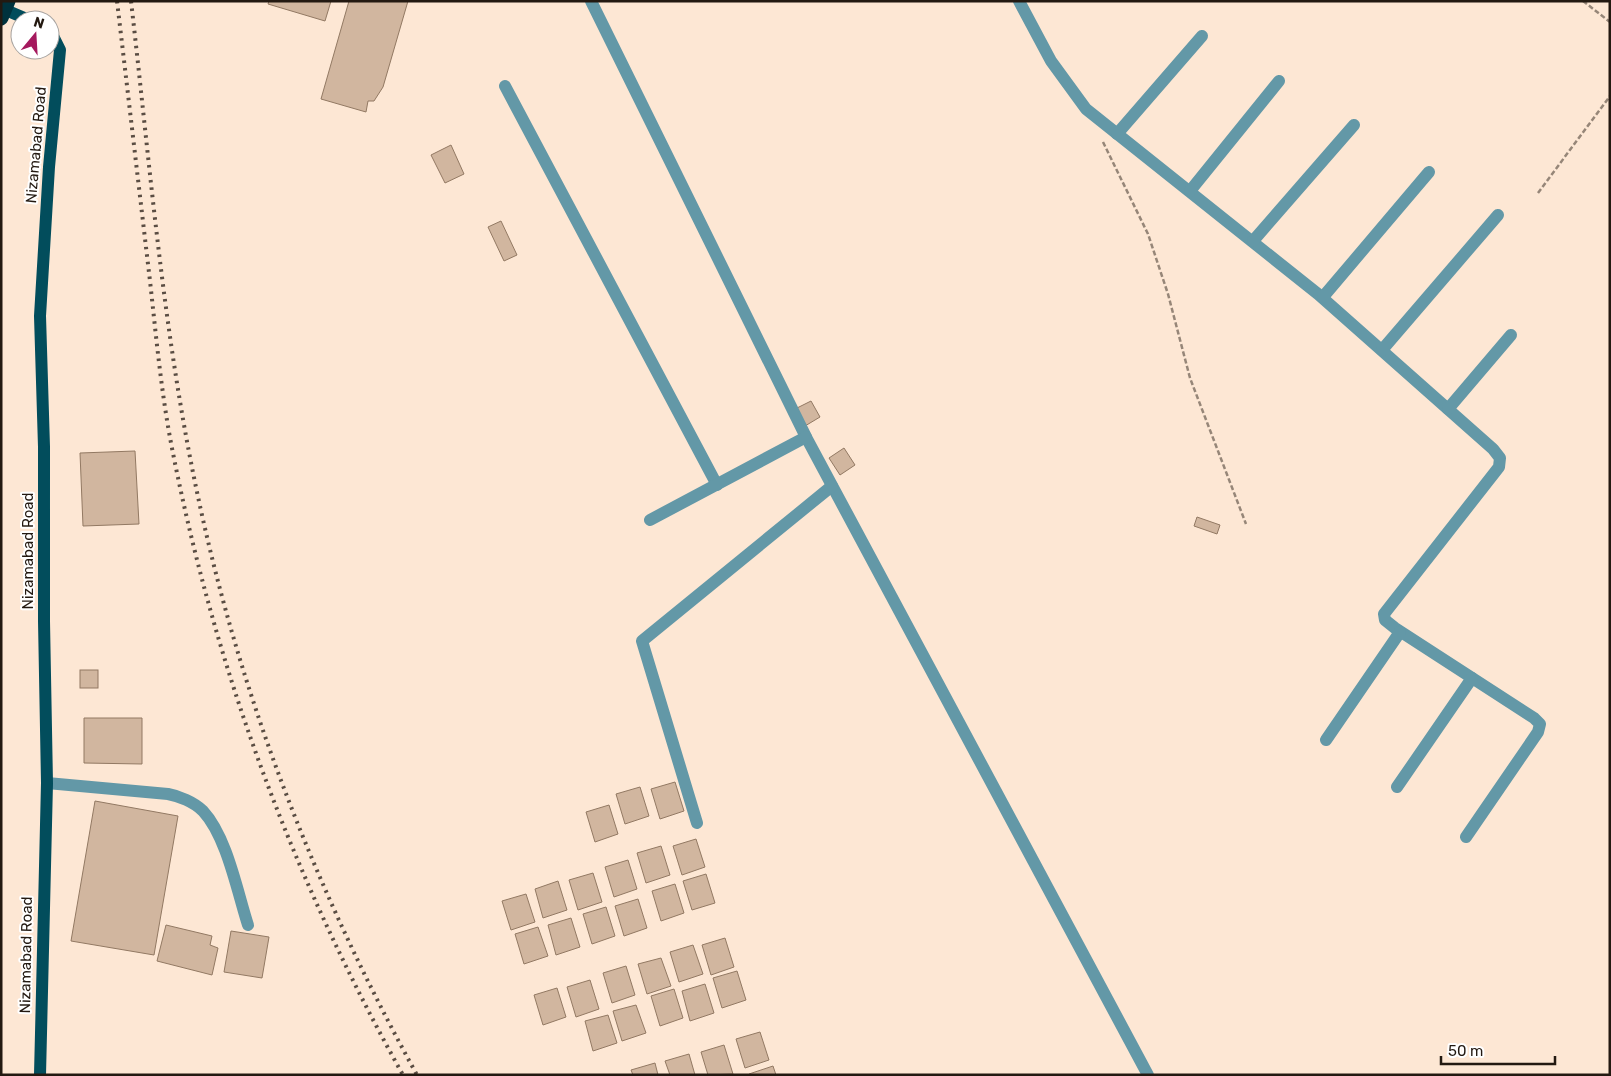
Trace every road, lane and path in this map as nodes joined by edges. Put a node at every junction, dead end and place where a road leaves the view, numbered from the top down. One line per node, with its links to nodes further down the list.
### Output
1 (8, 1): 5 (highway, bridge)
2 (591, 1): 24 (street)
3 (1019, 1): 13 (street)
4 (1583, 1): 6 (path)
5 (1, 18)
6 (1610, 22)
7 (1202, 36): 13 (street)
8 (59, 60): 32 (main road, Nizamabad Road)
9 (1278, 81): 16 (street)
10 (505, 86): 25 (street)
11 (1610, 96): 17 (path)
12 (1354, 125): 19 (street)
13 (1117, 134): 16 (street)
14 (1103, 141): 28 (path)
15 (1429, 172): 20 (street)
16 (1190, 191): 19 (street)
17 (1538, 193)
18 (1498, 215): 22 (street)
19 (1253, 241): 20 (street)
20 (1323, 298): 22 (street)
21 (1511, 335): 23 (street)
22 (1382, 350): 23 (street)
23 (1448, 409): 29 (street)
24 (806, 437): 25 (street); 26 (street)
25 (717, 484): 27 (street)
26 (832, 486): 34 (street); 38 (street)
27 (650, 520)
28 (1246, 524)
29 (1400, 632): 30 (street); 31 (street)
30 (1472, 678): 33 (street); 35 (street)
31 (1326, 740)
32 (47, 783): 36 (street); 37 (main road, Nizamabad Road)
33 (1397, 787)
34 (697, 823)
35 (1466, 837)
36 (248, 925)
37 (40, 1075)
38 (1148, 1075)

